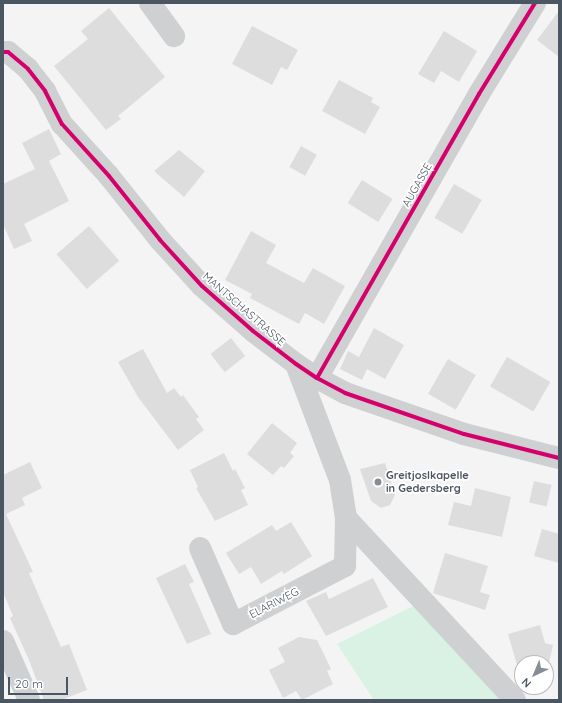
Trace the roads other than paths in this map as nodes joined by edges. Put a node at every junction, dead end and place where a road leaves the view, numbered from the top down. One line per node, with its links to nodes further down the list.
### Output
1 (150, 3): 3 (street)
2 (535, 3): 6 (street, AUGASSE)
3 (174, 36)
4 (3, 52): 5 (street, MANTSCHASTRASSE)
5 (296, 364): 6 (street, MANTSCHASTRASSE); 8 (street, ELARIWEG)
6 (317, 378): 7 (street, MANTSCHASTRASSE)
7 (559, 458)
8 (346, 518): 9 (street, ELARIWEG); 12 (street)
9 (200, 548)
10 (3, 641): 11 (street)
11 (29, 700)
12 (515, 700)

